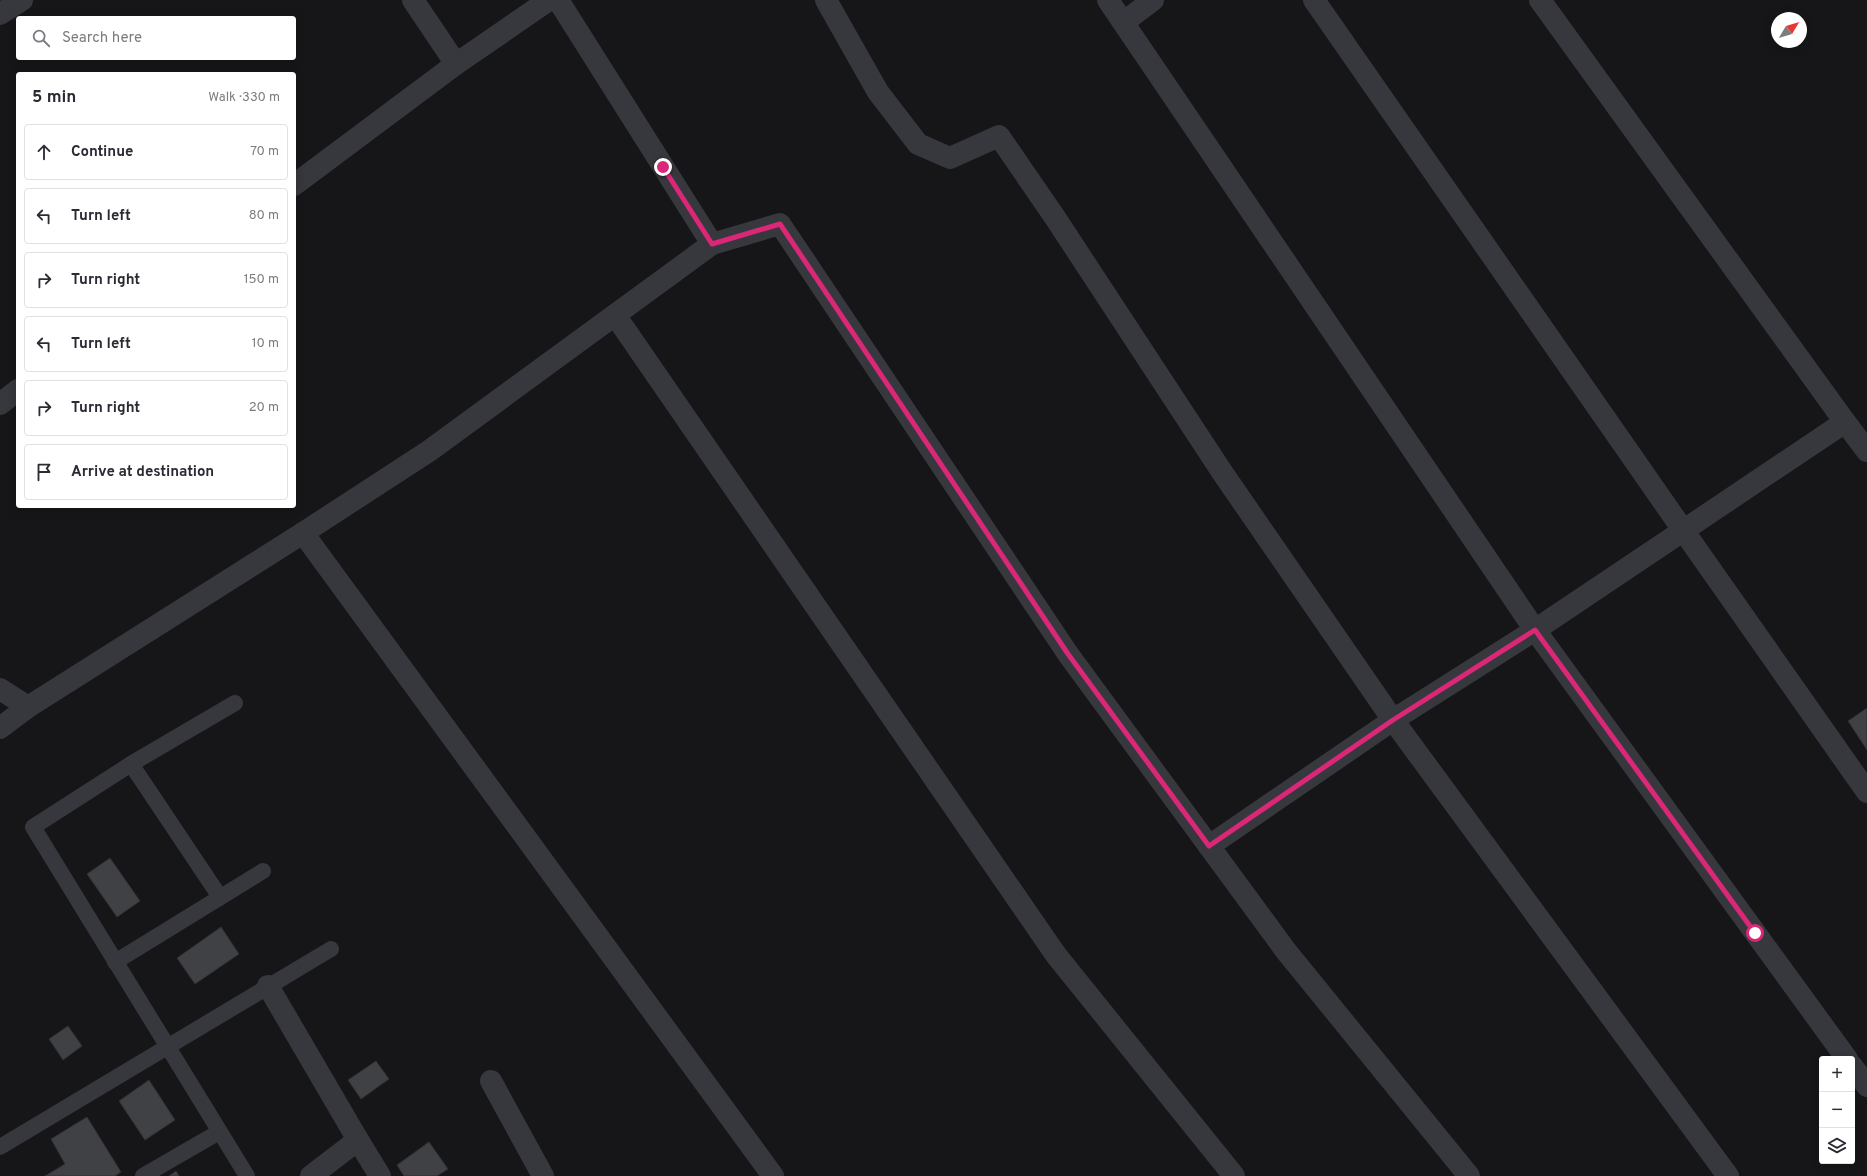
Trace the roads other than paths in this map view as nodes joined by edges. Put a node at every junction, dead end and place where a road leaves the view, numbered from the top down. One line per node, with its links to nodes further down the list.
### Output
1 (22, 0): 10 (street)
2 (414, 0): 12 (street)
3 (549, 0): 12 (street)
4 (558, 0): 14 (street)
5 (826, 0): 26 (street)
6 (1108, 0): 11 (street)
7 (1153, 0): 11 (street)
8 (1314, 0): 20 (street)
9 (1540, 0): 18 (street)
10 (0, 14)
11 (1124, 22): 22 (street)
12 (456, 64): 13 (street)
13 (296, 184)
14 (712, 244): 15 (street); 30 (street)
15 (615, 314): 21 (street); 50 (street)
16 (16, 392): 17 (street)
17 (0, 404)
18 (1845, 422): 19 (street); 20 (street)
19 (1867, 451)
20 (1682, 530): 22 (street); 29 (street)
21 (304, 533): 25 (street); 49 (street)
22 (1535, 630): 26 (street); 37 (street)
23 (0, 689): 25 (street)
24 (235, 703): 28 (lane)
25 (28, 707): 27 (street)
26 (1393, 720): 30 (street); 52 (street)
27 (0, 728)
28 (131, 764): 32 (lane); 34 (lane)
29 (1867, 792)
30 (1209, 846): 51 (street)
31 (263, 870): 32 (lane)
32 (220, 897): 34 (lane)
33 (330, 949): 35 (lane)
34 (115, 962): 36 (lane)
35 (268, 986): 36 (lane); 42 (street)
36 (168, 1047): 41 (lane); 43 (lane)
37 (1845, 1056)
38 (1855, 1070): 40 (street)
39 (491, 1081): 48 (street)
40 (1867, 1086)
41 (219, 1132): 44 (lane); 45 (lane)
42 (358, 1140): 46 (street); 47 (street)
43 (0, 1147)
44 (143, 1176)
45 (247, 1176)
46 (311, 1176)
47 (380, 1176)
48 (543, 1176)
49 (773, 1176)
50 (1234, 1176)
51 (1469, 1176)
52 (1728, 1176)

